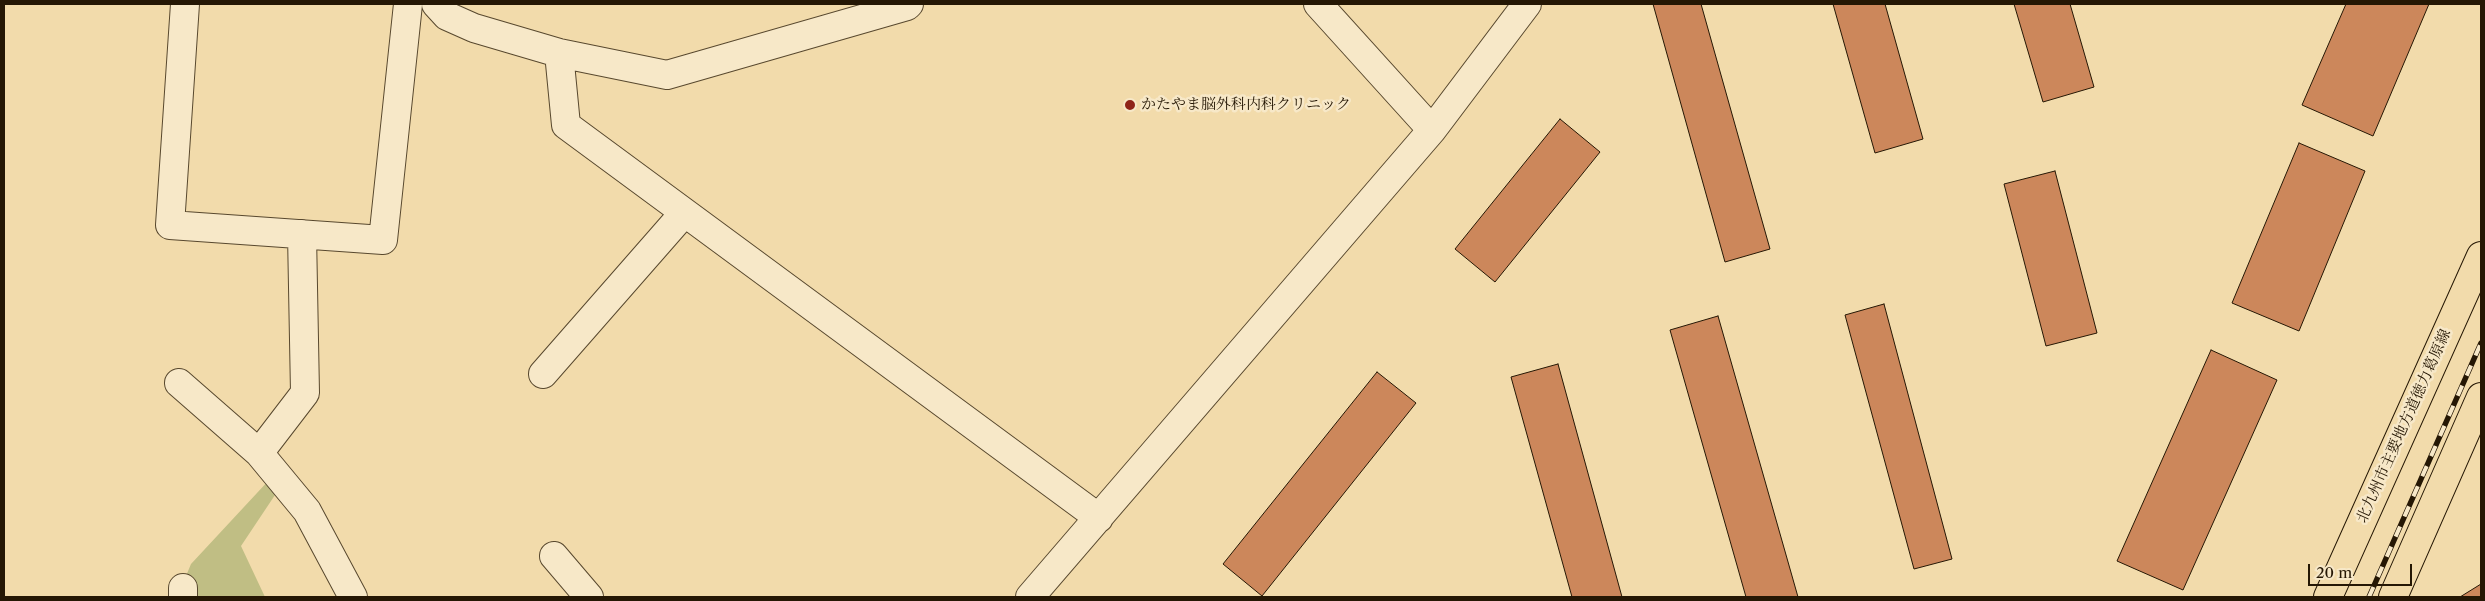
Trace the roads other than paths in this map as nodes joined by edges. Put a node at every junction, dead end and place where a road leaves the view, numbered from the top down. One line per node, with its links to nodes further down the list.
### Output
1 (185, 4): 10 (street)
2 (408, 4): 10 (street)
3 (436, 4): 7 (street)
4 (909, 4): 7 (street)
5 (1318, 4): 8 (street)
6 (1527, 4): 8 (street)
7 (559, 53): 9 (street)
8 (1432, 130): 16 (street)
9 (684, 214): 12 (street); 16 (street)
10 (302, 234): 15 (street)
11 (2481, 256): 21 (main road, 北九州市主要地方道徳力葛原線)
12 (543, 374)
13 (179, 383): 15 (street)
14 (2481, 397): 22 (main road)
15 (259, 453): 18 (street)
16 (1099, 518): 20 (street)
17 (554, 556): 19 (street)
18 (353, 597)
19 (590, 597)
20 (1030, 597)
21 (2328, 597)
22 (2393, 597)

